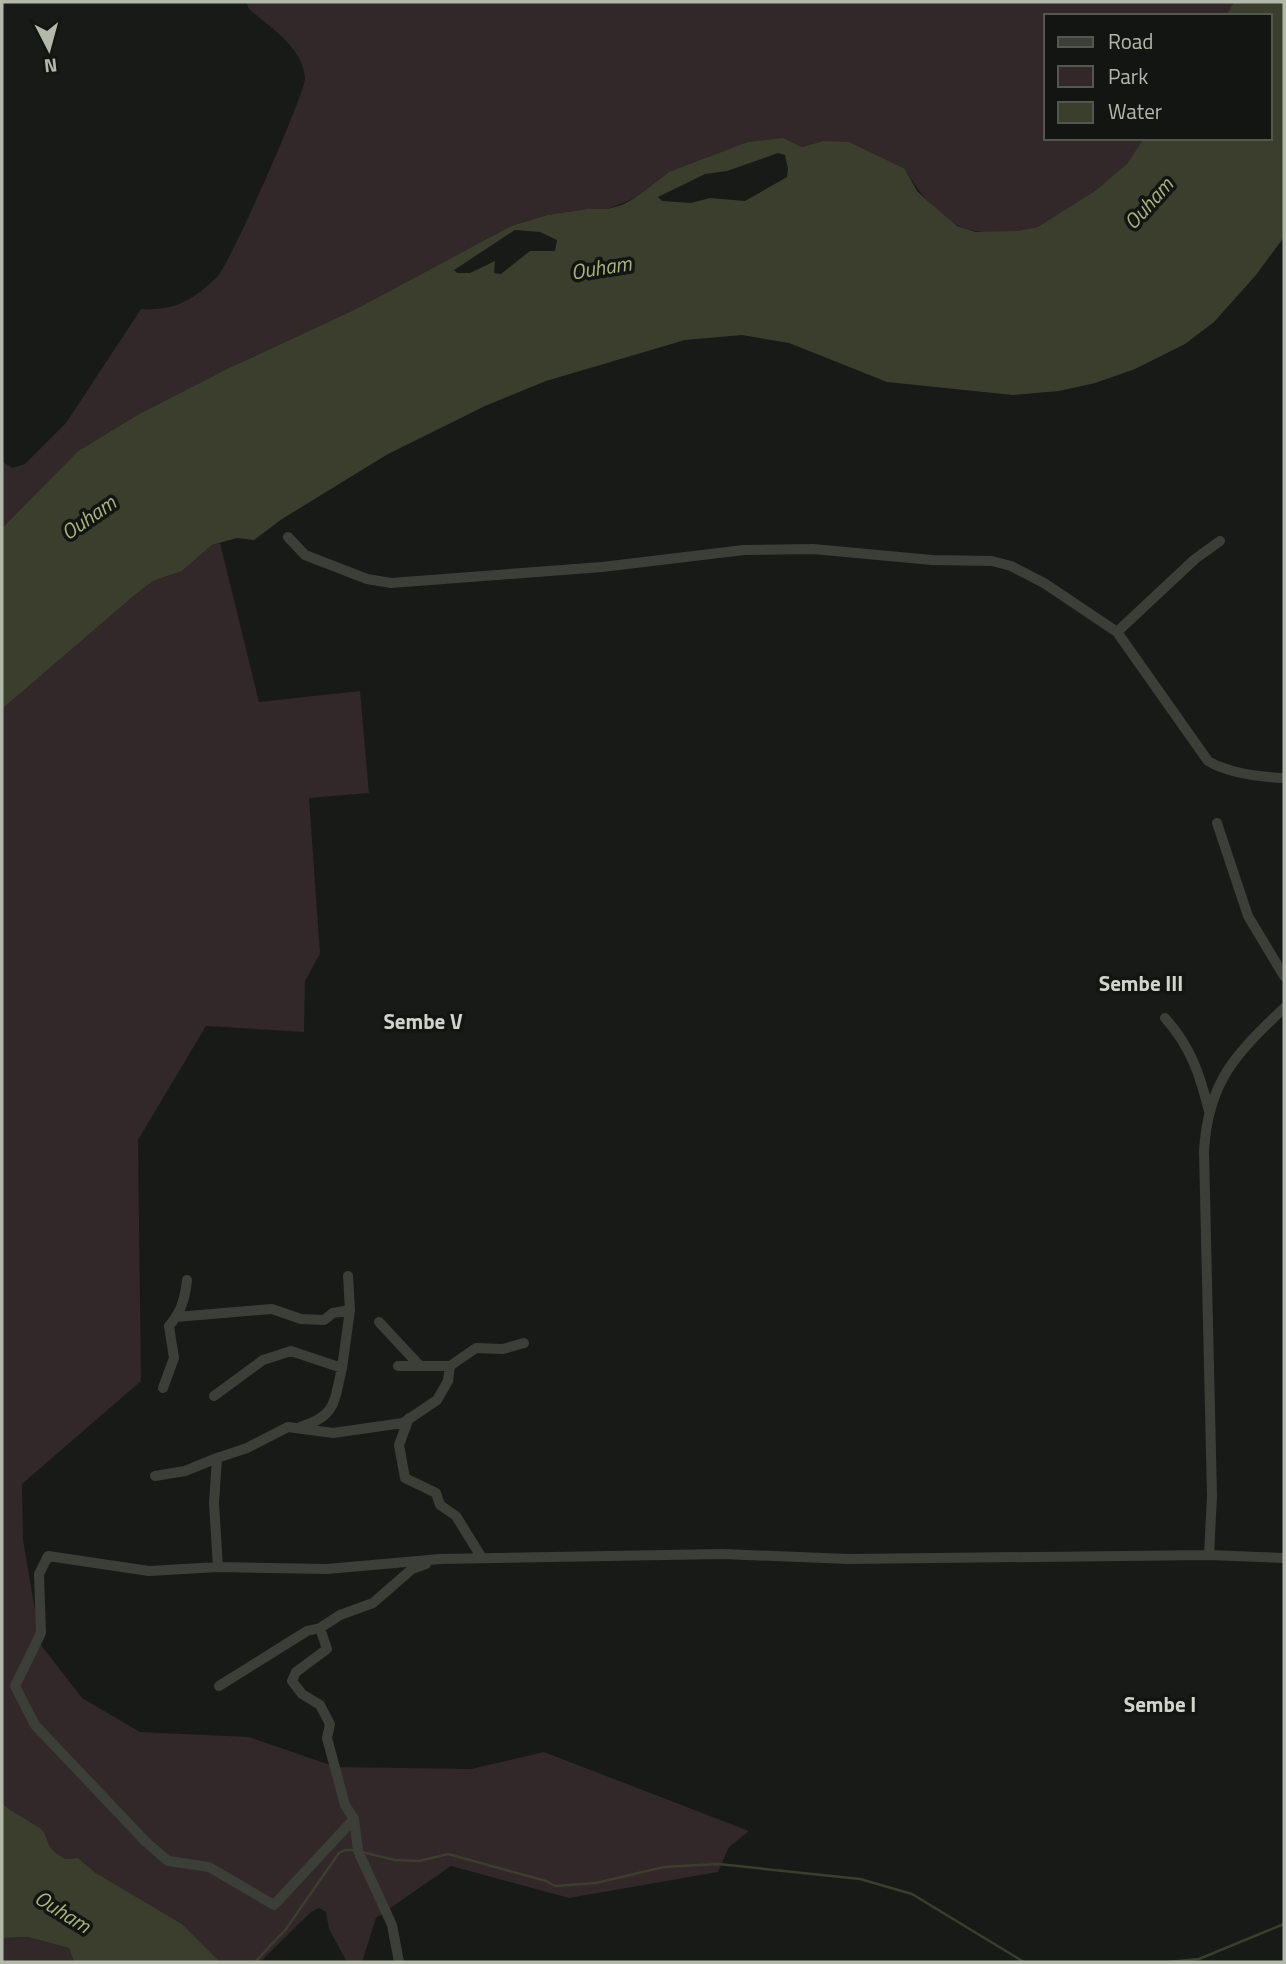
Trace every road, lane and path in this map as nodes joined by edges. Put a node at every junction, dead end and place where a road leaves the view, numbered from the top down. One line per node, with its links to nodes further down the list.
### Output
1 (288, 537): 3 (street)
2 (1220, 541): 3 (street)
3 (1117, 632): 4 (street)
4 (1284, 778)
5 (1217, 823): 6 (street)
6 (1284, 976)
7 (1284, 1008): 9 (street)
8 (1165, 1018): 9 (street)
9 (1209, 1112): 26 (street)
10 (348, 1276): 12 (street)
11 (187, 1280): 13 (street)
12 (350, 1310): 13 (street); 19 (street)
13 (176, 1317): 20 (street)
14 (379, 1322): 17 (street)
15 (524, 1343): 18 (street)
16 (398, 1366): 17 (street)
17 (420, 1366): 18 (street)
18 (450, 1366): 22 (street)
19 (342, 1368): 21 (street); 23 (street)
20 (163, 1388)
21 (214, 1396)
22 (410, 1418): 23 (street); 27 (street)
23 (296, 1429): 24 (street)
24 (217, 1458): 25 (street); 30 (street)
25 (155, 1476)
26 (1209, 1555): 27 (street); 28 (street)
27 (482, 1558): 29 (street)
28 (1284, 1558)
29 (440, 1559): 30 (street); 31 (street)
30 (218, 1567): 33 (street)
31 (320, 1628): 32 (street); 33 (street)
32 (219, 1686)
33 (354, 1819): 34 (street)
34 (399, 1962)

